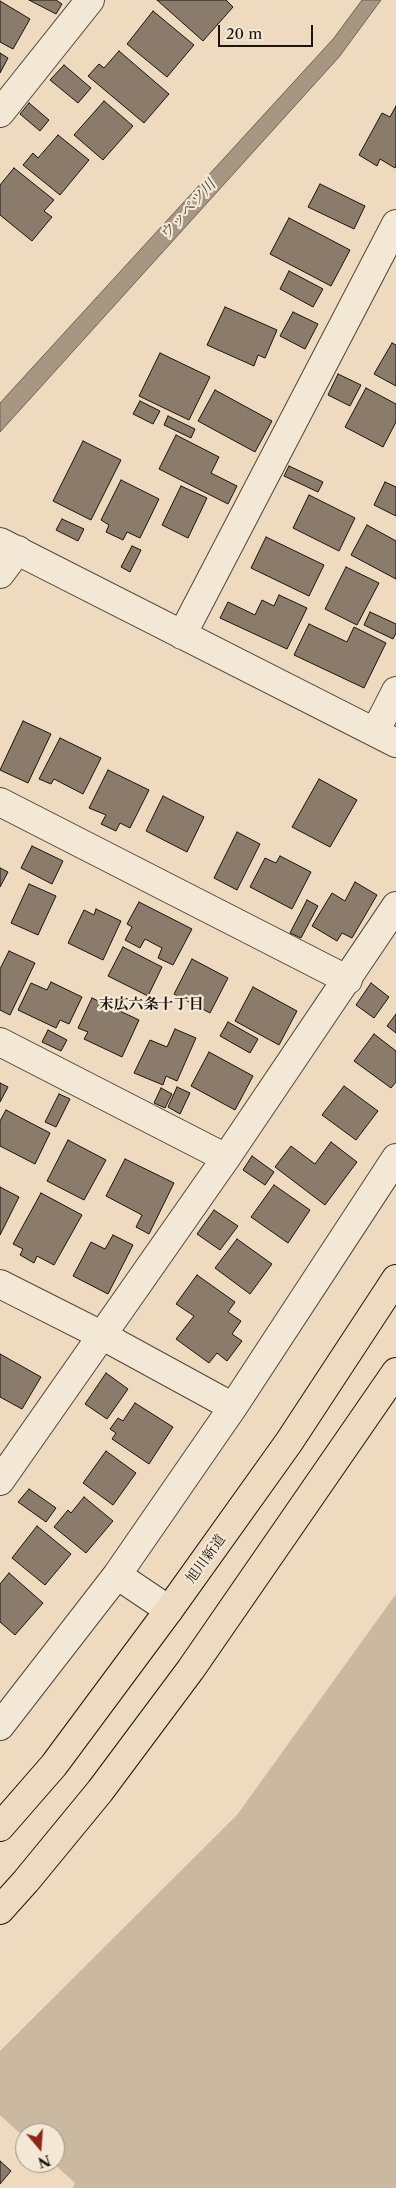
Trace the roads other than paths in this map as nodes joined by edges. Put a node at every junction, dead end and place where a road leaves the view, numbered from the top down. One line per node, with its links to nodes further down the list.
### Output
1 (90, 0): 2 (street)
2 (0, 113)
3 (393, 239): 6 (street)
4 (9, 546): 5 (street); 6 (street)
5 (0, 574)
6 (182, 635): 8 (street)
7 (396, 691): 8 (street)
8 (386, 737)
9 (0, 802): 11 (street)
10 (396, 906): 11 (street)
11 (348, 980): 13 (street)
12 (0, 1042): 13 (street)
13 (226, 1158): 17 (street)
14 (396, 1158): 19 (street)
15 (396, 1279): 22 (highway, 旭川新道)
16 (0, 1284): 17 (street)
17 (103, 1336): 19 (street); 20 (street)
18 (396, 1372): 25 (highway)
19 (233, 1407): 21 (street)
20 (0, 1481)
21 (117, 1575): 22 (street); 23 (street)
22 (169, 1610): 24 (highway, 旭川新道)
23 (0, 1726)
24 (0, 1828)
25 (0, 1910)

